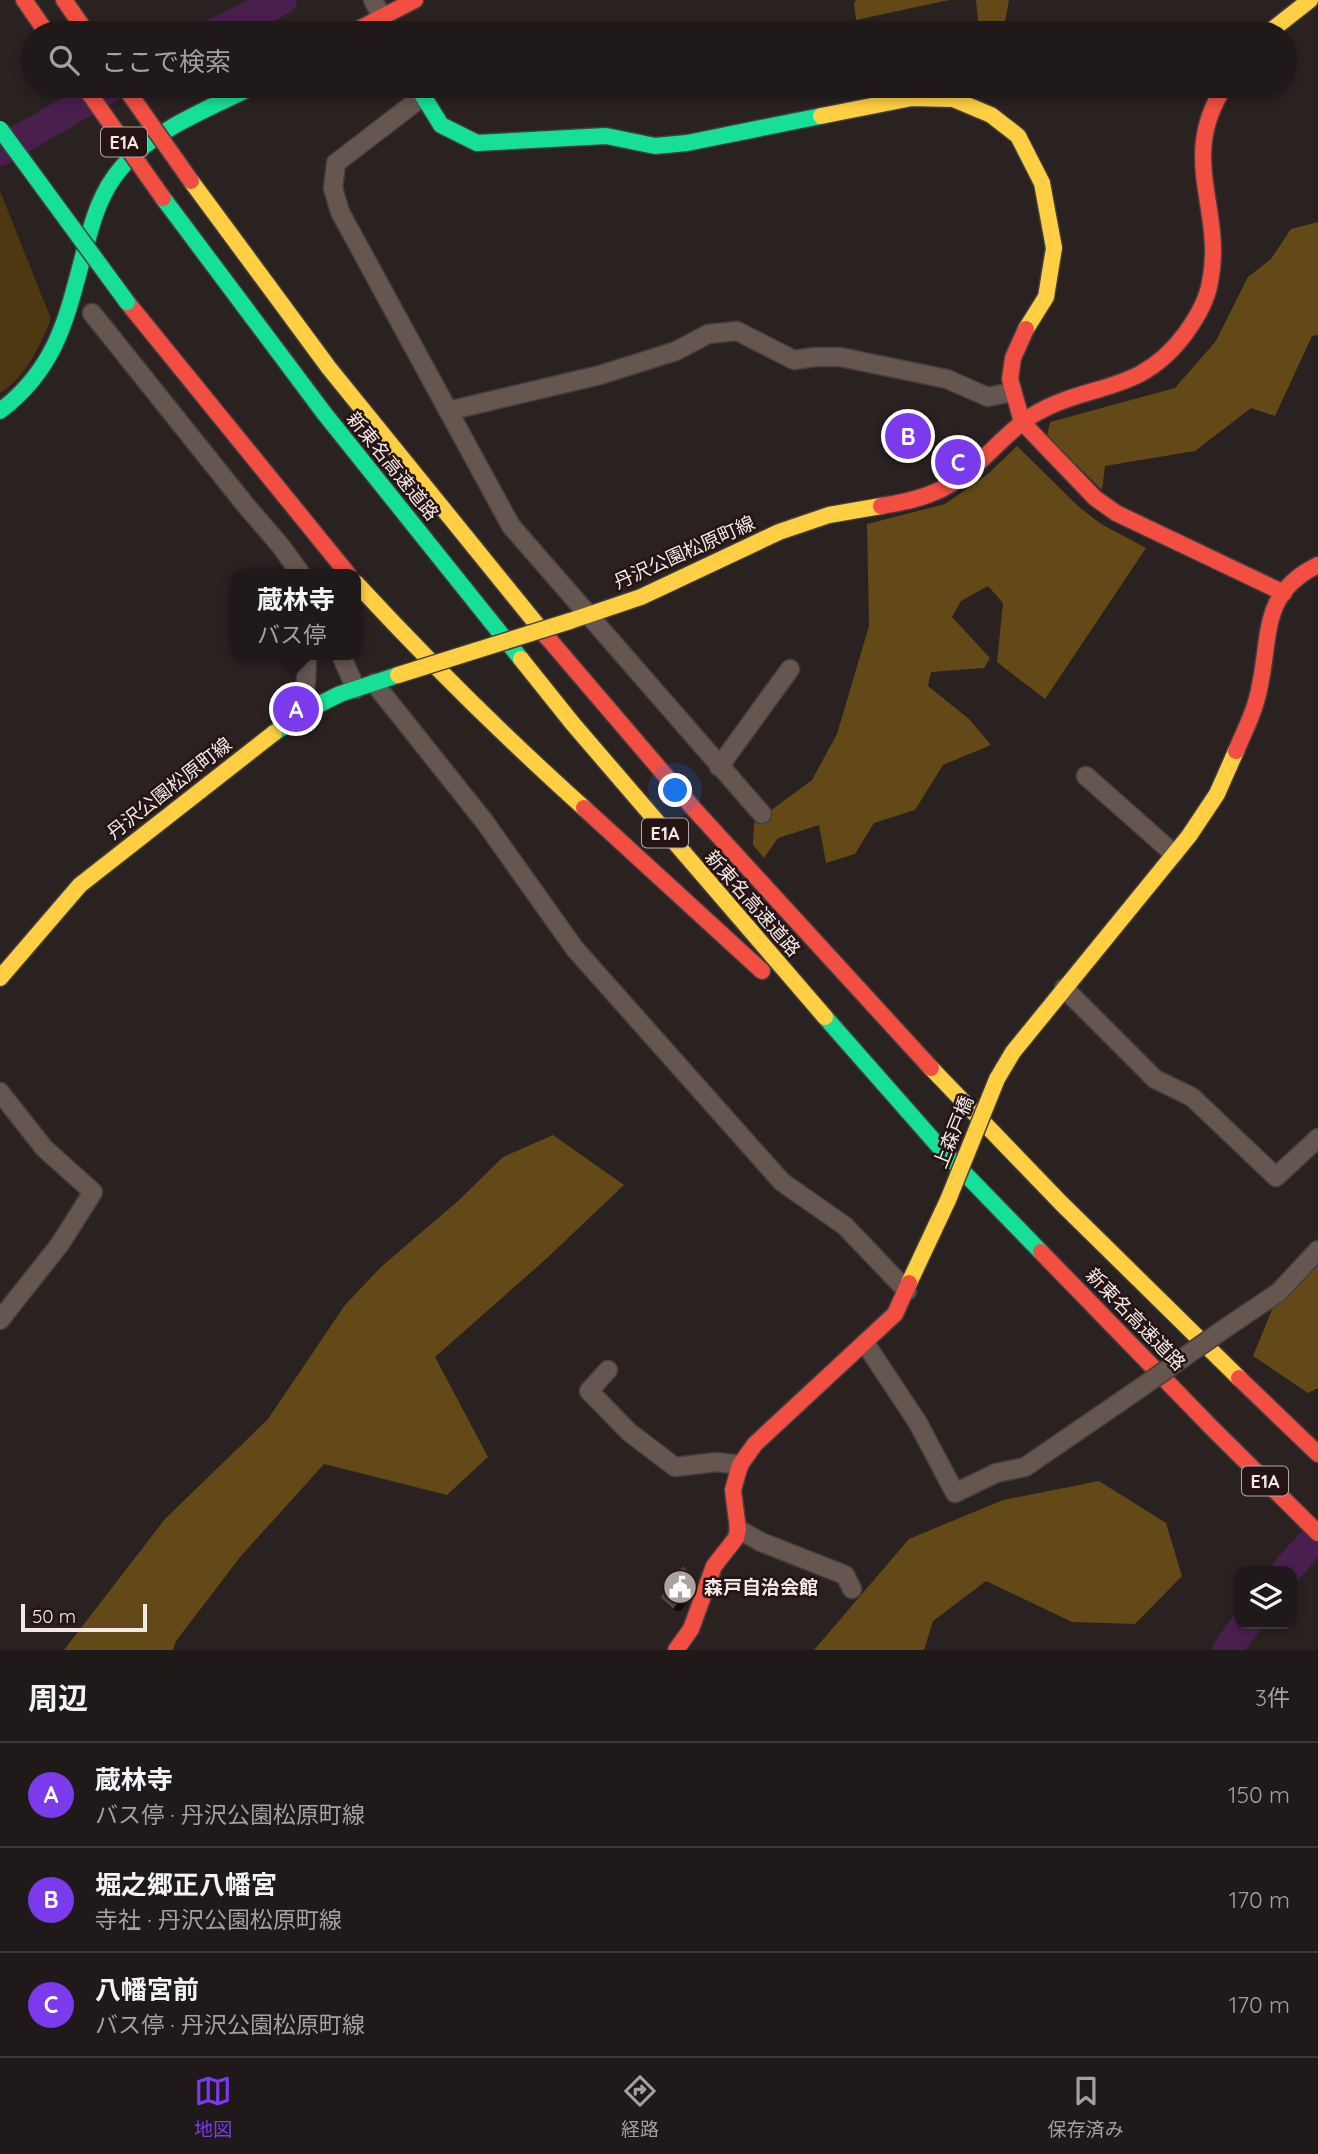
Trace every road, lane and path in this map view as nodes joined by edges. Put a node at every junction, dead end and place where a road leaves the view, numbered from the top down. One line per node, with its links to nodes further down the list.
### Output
1 (24, 0): 6 (main road)
2 (64, 0): 7 (main road)
3 (415, 0): 5 (main road)
4 (1310, 0): 9 (main road)
5 (376, 7): 8 (main road)
6 (39, 21)
7 (79, 21)
8 (363, 21)
9 (1283, 21)
10 (92, 98): 42 (main road, 新東名高速道路 / E1A, bridge)
11 (132, 98): 50 (main road, 新東名高速道路 / E1A, bridge)
12 (232, 98): 21 (main road)
13 (411, 98): 22 (street)
14 (424, 98): 15 (main road)
15 (912, 98)
16 (912, 98): 20 (main road)
17 (1218, 98): 23 (main road, 丹沢公園松原町線)
18 (0, 129): 26 (main road, bridge)
19 (92, 313): 25 (street)
20 (1012, 392): 22 (street); 23 (main road)
21 (0, 411)
22 (448, 411): 29 (street)
23 (1027, 428): 28 (main road); 29 (main road, 丹沢公園松原町線)
24 (1318, 565): 28 (main road)
25 (297, 569)
26 (344, 569)
27 (361, 589): 42 (main road)
28 (1284, 593): 39 (main road, 上森戸橋)
29 (591, 615): 33 (main road, 丹沢公園松原町線, bridge); 36 (street)
30 (307, 660): 35 (street)
31 (343, 660): 34 (street)
32 (790, 669): 36 (street)
33 (374, 683): 34 (main road, 丹沢公園松原町線); 46 (street)
34 (356, 688): 35 (main road, 丹沢公園松原町線)
35 (298, 716): 40 (main road, 丹沢公園松原町線)
36 (719, 767): 38 (street)
37 (1086, 776): 39 (street)
38 (762, 814)
39 (1174, 854): 41 (main road, 上森戸橋)
40 (0, 978)
41 (1064, 988): 44 (street); 46 (main road, 上森戸橋, bridge)
42 (876, 1077): 53 (main road, 新東名高速道路 / E1A)
43 (0, 1092): 47 (street)
44 (1318, 1138)
45 (1318, 1250): 48 (street, bridge)
46 (907, 1291): 48 (main road, 上森戸橋)
47 (0, 1320)
48 (865, 1343): 51 (main road, 上森戸橋)
49 (608, 1370): 51 (street)
50 (1318, 1454)
51 (740, 1465): 52 (main road)
52 (738, 1529): 54 (street); 55 (main road)
53 (1318, 1533)
54 (852, 1588)
55 (676, 1650)

